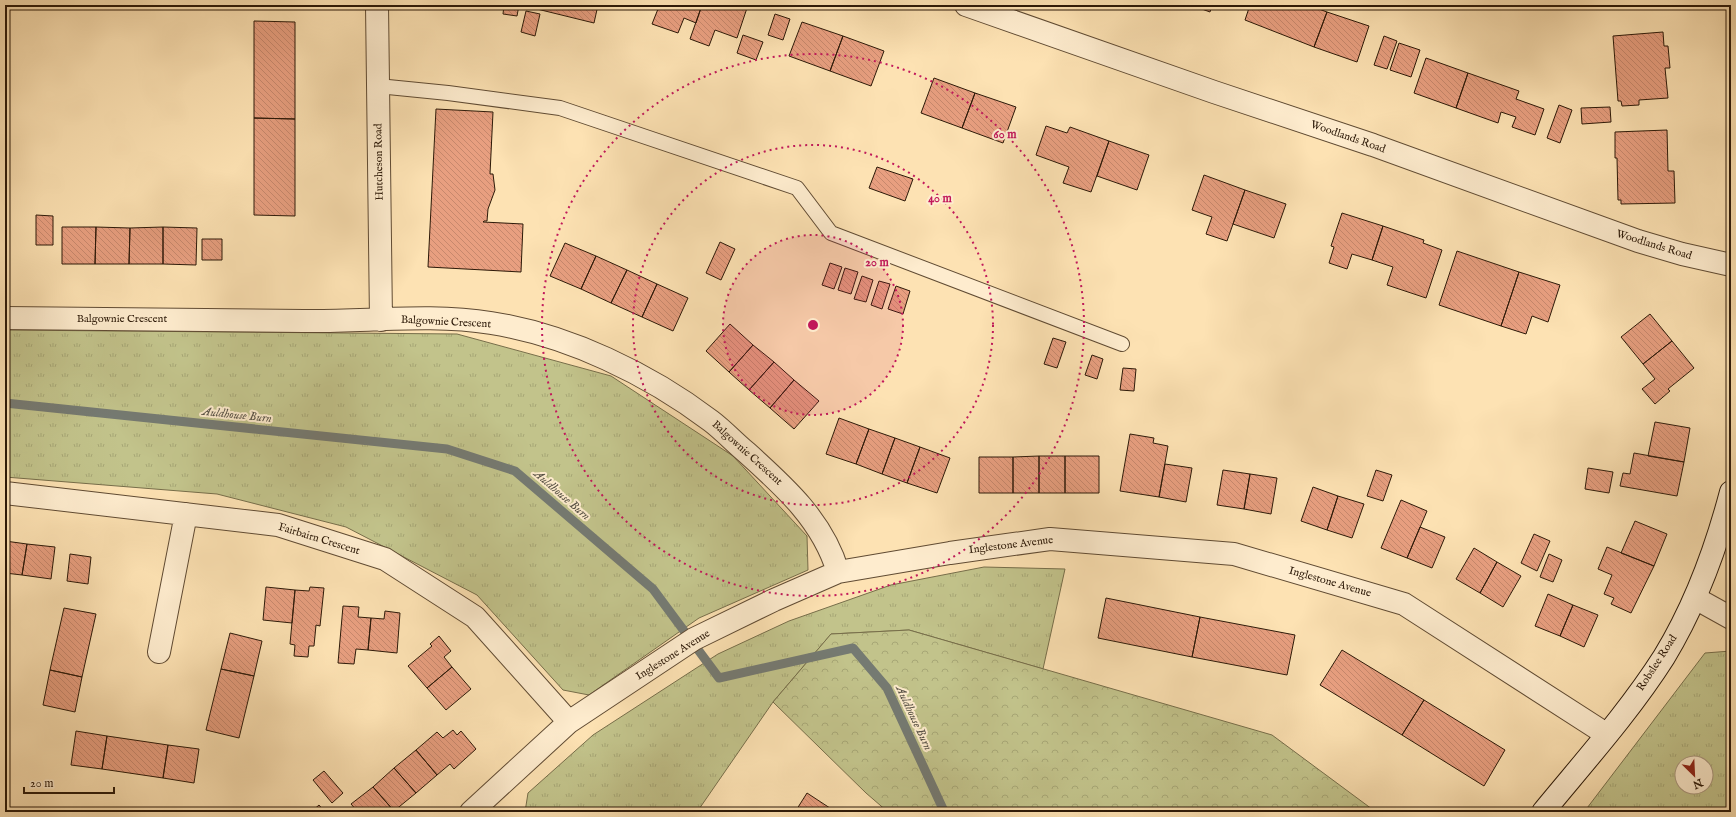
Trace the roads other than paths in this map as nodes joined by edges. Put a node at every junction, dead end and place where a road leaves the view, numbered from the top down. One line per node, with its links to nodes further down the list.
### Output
1 (377, 5): 3 (street, Hutcheson Road)
2 (966, 5): 4 (street, Woodlands Road)
3 (378, 86): 6 (street, Hutcheson Road); 7 (lane)
4 (1731, 265)
5 (5, 318): 6 (street, Balgownie Crescent)
6 (381, 320): 11 (street, Balgownie Crescent)
7 (1122, 344)
8 (1731, 492): 12 (street, Robslee Road)
9 (5, 493): 10 (street, Fairbairn Crescent)
10 (186, 514): 14 (street); 15 (street, Fairbairn Crescent)
11 (838, 572): 15 (street, Inglestone Avenue); 16 (street, Inglestone Avenue)
12 (1695, 598): 13 (street); 16 (street, Robslee Road)
13 (1731, 618)
14 (159, 652)
15 (569, 722): 17 (street, Inglestone Avenue)
16 (1606, 734): 18 (street, Robslee Road)
17 (481, 809)
18 (1543, 812)

